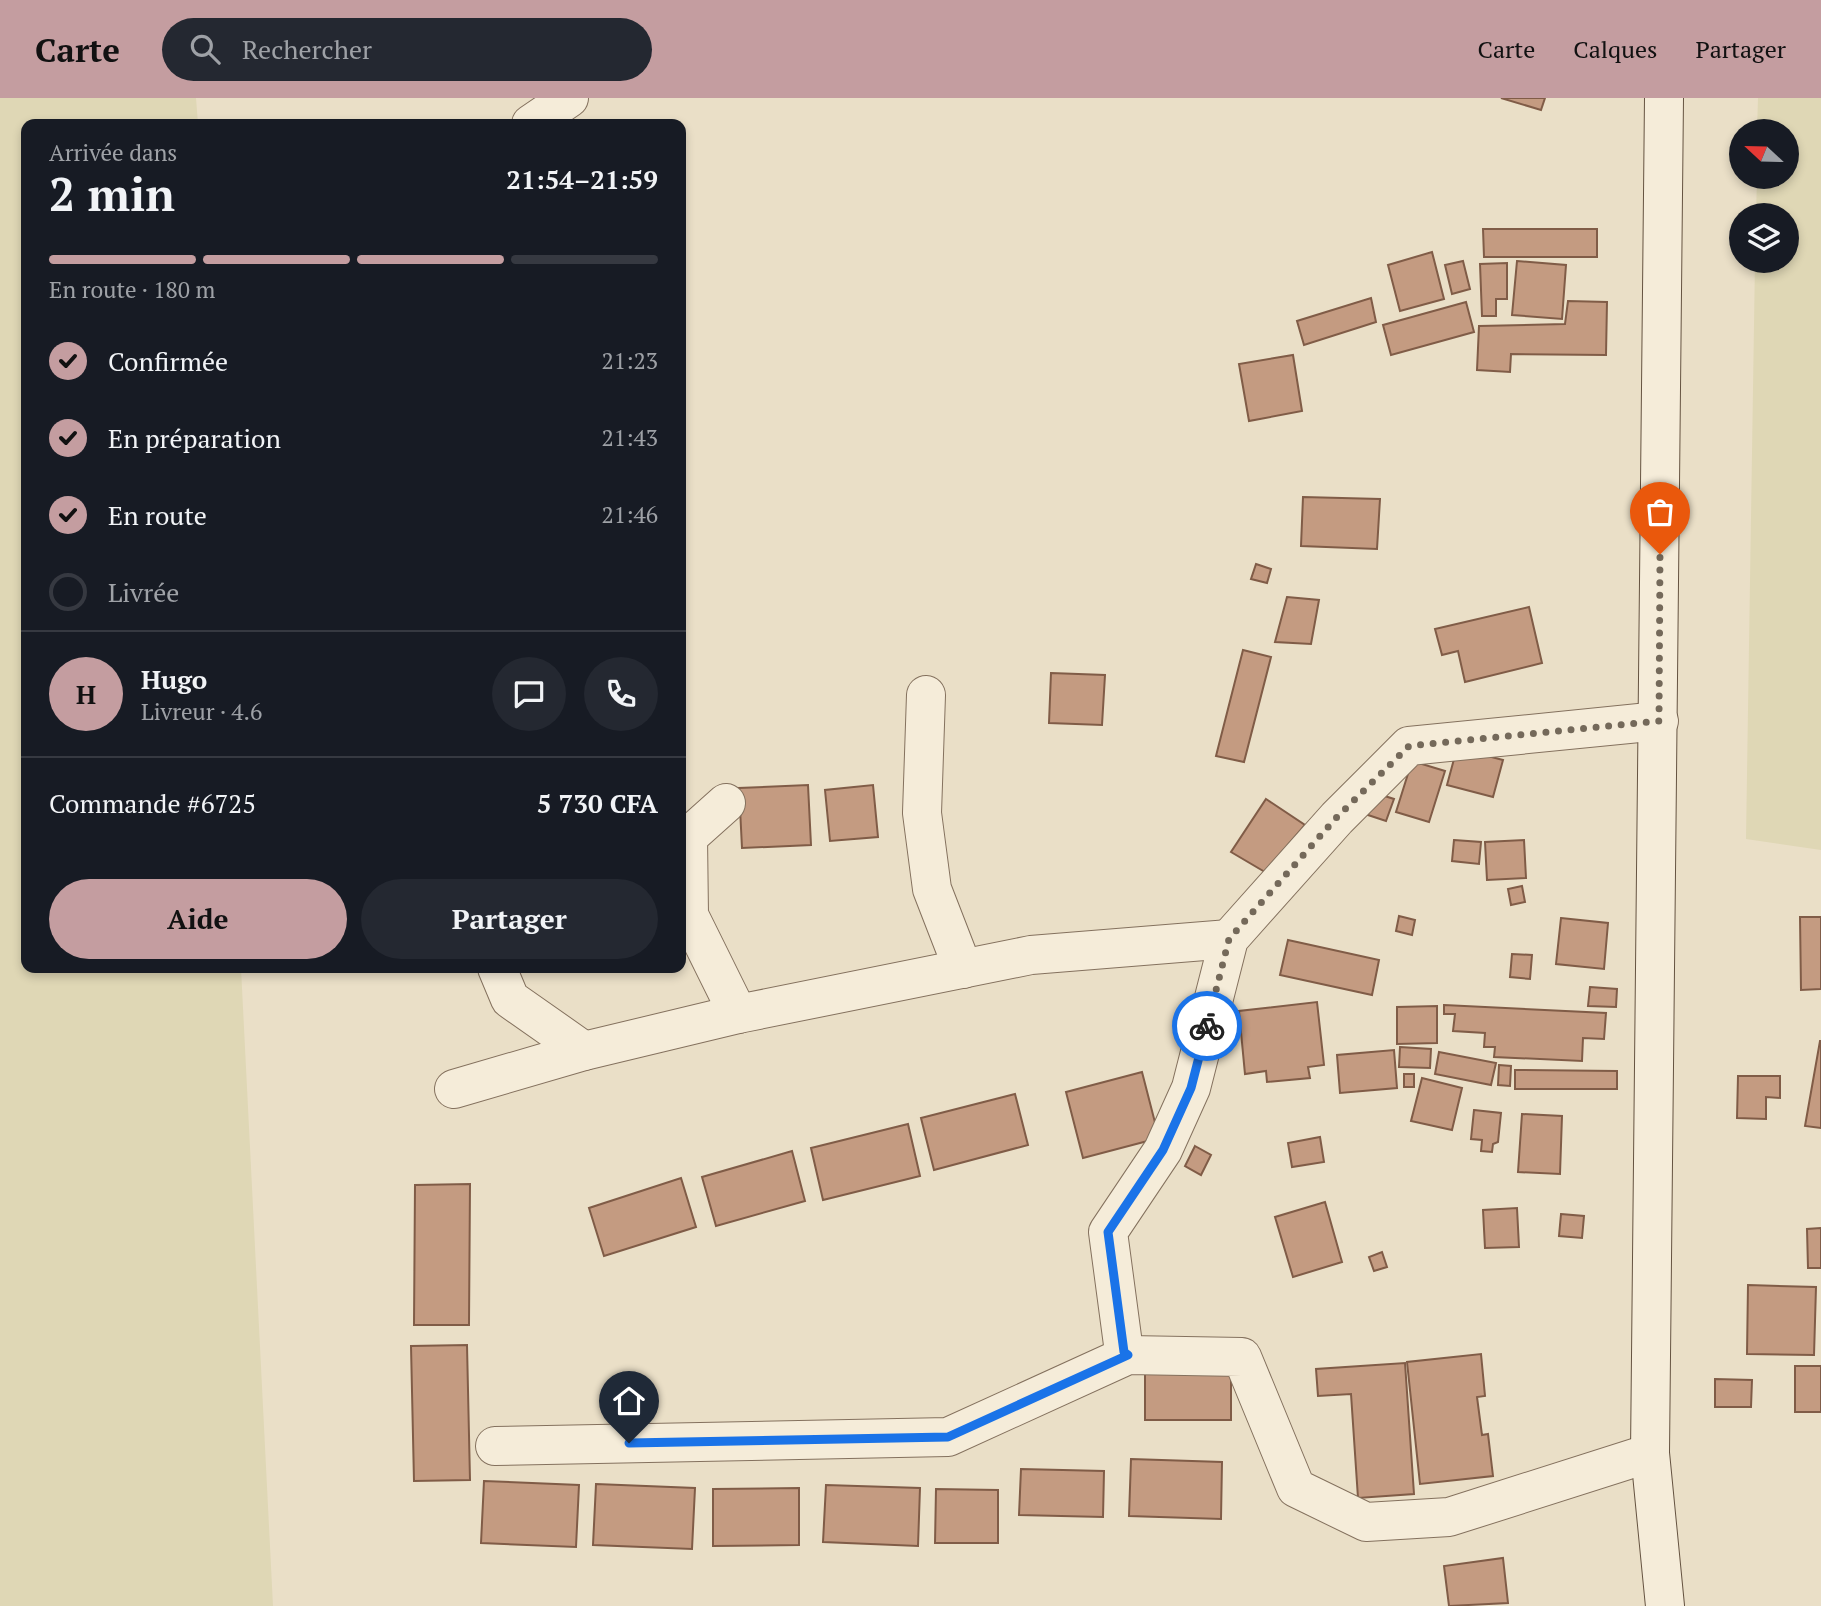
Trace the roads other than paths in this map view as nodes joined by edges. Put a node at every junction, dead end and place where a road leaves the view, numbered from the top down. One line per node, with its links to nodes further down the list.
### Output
1 (569, 98): 3 (street)
2 (1664, 98): 5 (street)
3 (538, 119)
4 (926, 695): 8 (street)
5 (1659, 721): 7 (street); 15 (street)
6 (726, 803): 10 (street)
7 (1229, 939): 8 (street); 13 (street)
8 (963, 970): 10 (street)
9 (499, 973): 11 (street)
10 (738, 1014): 11 (street)
11 (584, 1051): 12 (street)
12 (454, 1089)
13 (1128, 1355): 14 (street); 15 (street)
14 (495, 1446)
15 (1650, 1453): 16 (street)
16 (1665, 1606)

